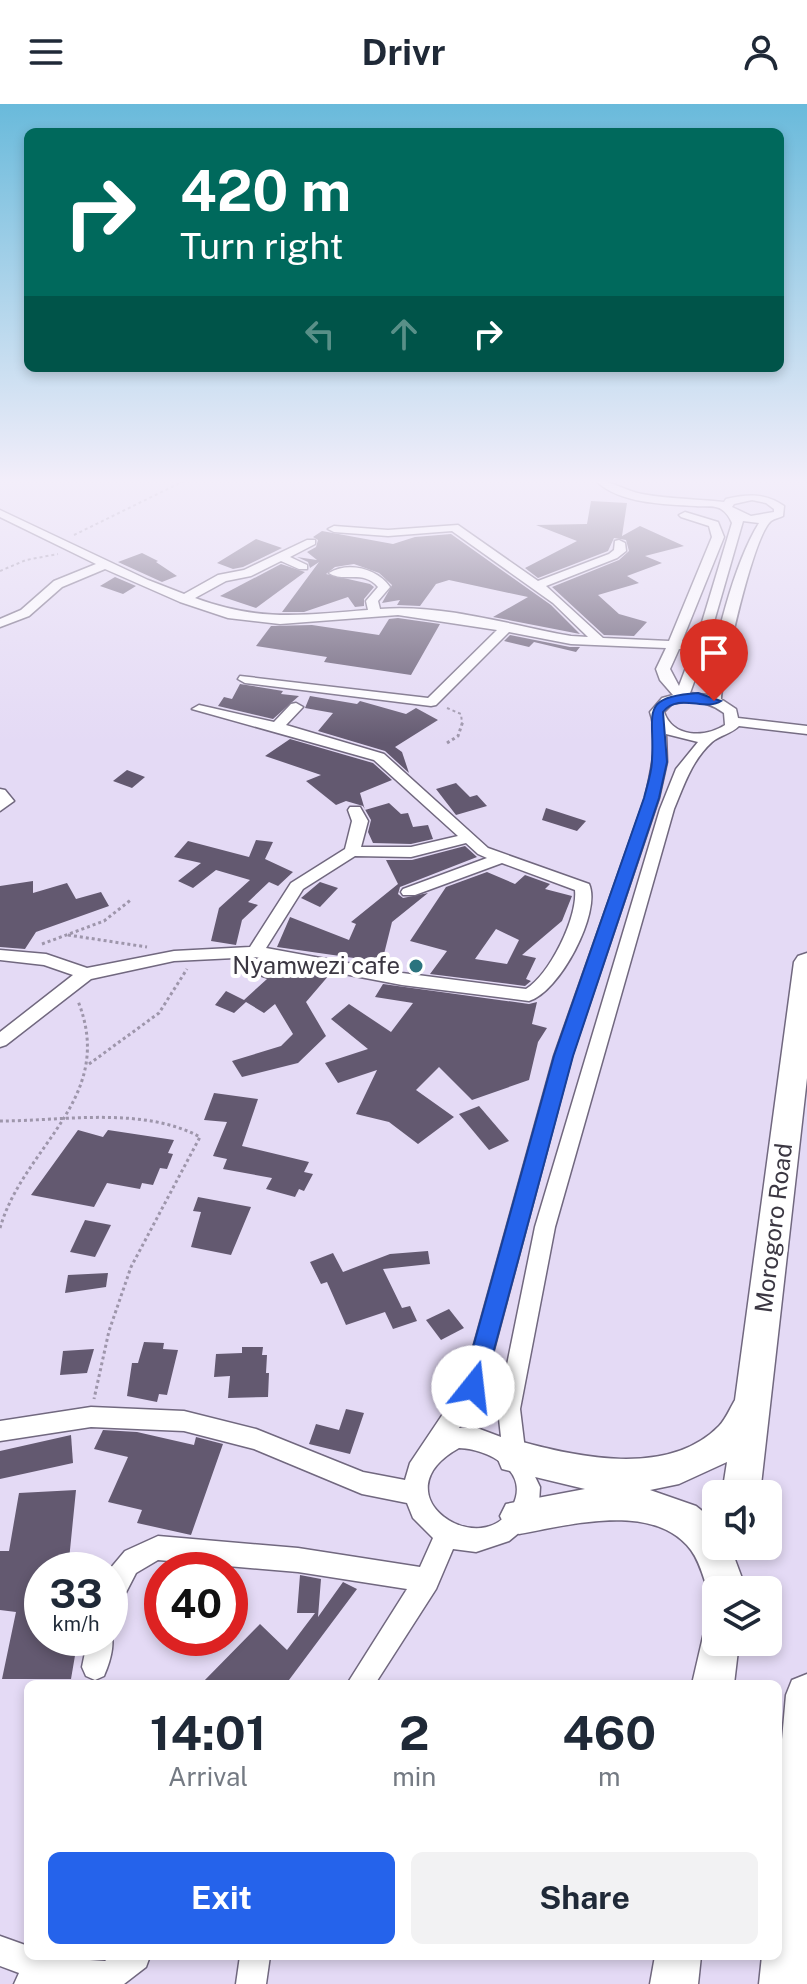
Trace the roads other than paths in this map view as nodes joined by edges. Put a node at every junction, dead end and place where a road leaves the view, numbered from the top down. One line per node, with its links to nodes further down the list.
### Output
1 (97, 568): 13 (street)
2 (110, 568): 11 (street)
3 (257, 568): 11 (street)
4 (511, 568): 10 (street)
5 (583, 568): 10 (street)
6 (704, 568): 16 (street)
7 (725, 568): 17 (street)
8 (746, 568): 20 (street)
9 (335, 573): 12 (street)
10 (536, 586): 15 (street)
11 (184, 599): 12 (street)
12 (375, 611): 14 (street)
13 (0, 623)
14 (507, 627): 15 (street); 18 (street)
15 (601, 643): 16 (street)
16 (677, 643): 17 (street); 19 (street)
17 (701, 646): 19 (street)
18 (245, 679)
19 (682, 697): 20 (street); 23 (street)
20 (714, 701): 24 (street)
21 (296, 707): 25 (street)
22 (199, 709): 25 (street)
23 (659, 721): 27 (street); 42 (street)
24 (733, 721): 26 (street); 27 (street)
25 (277, 727): 31 (street)
26 (807, 730)
27 (709, 737): 43 (street)
28 (0, 793): 29 (street)
29 (0, 807)
30 (355, 810): 32 (street)
31 (469, 838): 32 (street); 33 (street)
32 (352, 851): 35 (street)
33 (498, 859): 34 (street); 35 (street)
34 (409, 892)
35 (255, 952): 38 (street)
36 (0, 955): 38 (street)
37 (807, 962): 40 (highway, Morogoro Road)
38 (86, 974): 39 (street)
39 (0, 1041)
40 (752, 1403): 43 (highway); 44 (highway, Morogoro Road)
41 (0, 1431): 45 (street)
42 (433, 1449): 43 (street); 45 (street)
43 (515, 1457): 46 (street)
44 (743, 1480)
45 (415, 1493): 47 (street)
46 (519, 1516): 47 (street); 49 (highway)
47 (447, 1533): 50 (street)
48 (128, 1565): 50 (street)
49 (722, 1576)
50 (427, 1580): 54 (street)
51 (97, 1656): 53 (street)
52 (717, 1656): 55 (highway)
53 (95, 1667)
54 (363, 1680)
55 (714, 1680)
56 (807, 1695): 65 (highway)
57 (0, 1951): 61 (street)
58 (130, 1960): 62 (street)
59 (254, 1960): 63 (street)
60 (677, 1960): 64 (highway)
61 (40, 1977): 62 (street)
62 (108, 1980)
63 (251, 1984)
64 (674, 1984)
65 (783, 1984)

